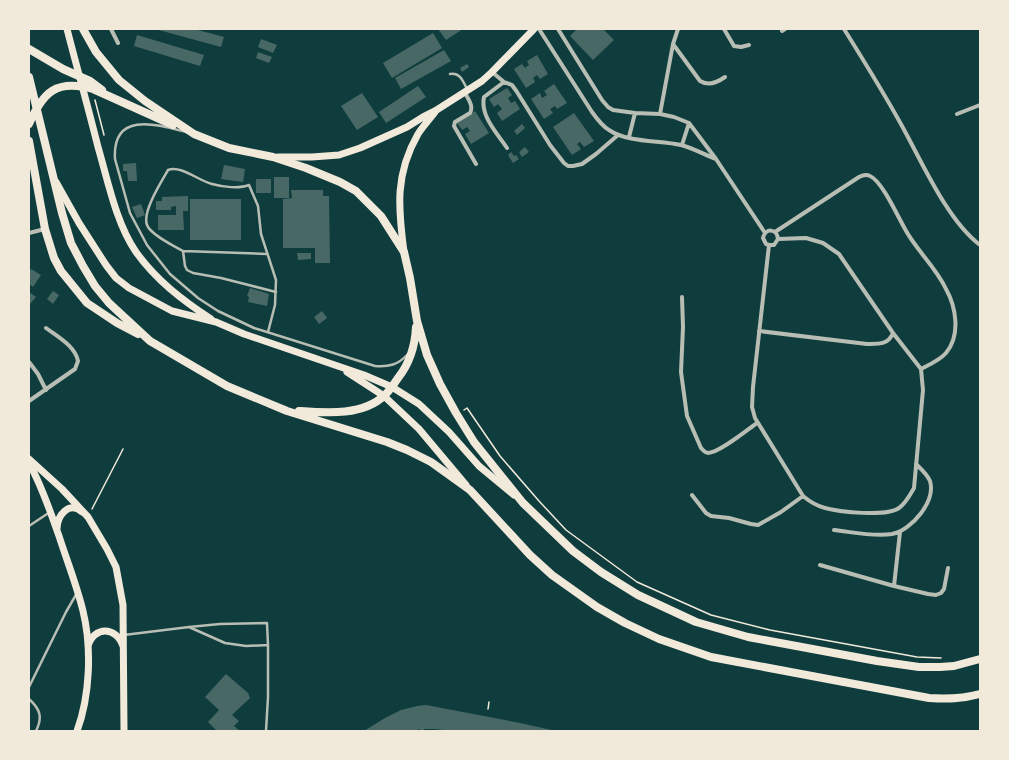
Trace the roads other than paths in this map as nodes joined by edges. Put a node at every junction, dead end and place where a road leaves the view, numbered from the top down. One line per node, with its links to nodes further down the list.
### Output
1 (68, 29): 16 (main road)
2 (83, 29): 31 (main road)
3 (111, 29): 10 (street)
4 (534, 29): 14 (main road)
5 (539, 29): 32 (street)
6 (558, 29): 26 (street)
7 (678, 29): 11 (street)
8 (724, 29): 12 (street)
9 (844, 29): 47 (street)
10 (118, 42)
11 (673, 44): 18 (street); 27 (street)
12 (750, 45)
13 (29, 49): 16 (main road)
14 (492, 72): 19 (street); 21 (main road)
15 (450, 74): 21 (lane)
16 (79, 76): 20 (main road); 22 (main road)
17 (29, 77): 24 (main road)
18 (725, 77)
19 (504, 82): 32 (street); 36 (street)
20 (82, 86): 22 (main road); 24 (main road); 54 (main road)
21 (467, 92): 25 (main road); 39 (street)
22 (110, 97): 31 (main road)
23 (980, 105): 28 (street)
24 (36, 108): 30 (main road); 40 (main road)
25 (435, 111): 37 (main road); 49 (main road)
26 (634, 113): 27 (street); 33 (street)
27 (660, 114): 29 (street)
28 (957, 114)
29 (689, 123): 35 (street); 38 (street)
30 (29, 124)
31 (194, 134): 37 (main road); 57 (lane)
32 (618, 135): 33 (street)
33 (629, 137): 35 (street)
34 (29, 141): 41 (main road)
35 (682, 145): 38 (street)
36 (507, 148)
37 (273, 157): 49 (main road)
38 (716, 159): 44 (street)
39 (476, 164)
40 (54, 178): 54 (main road); 59 (main road)
41 (45, 229): 43 (street); 59 (main road)
42 (775, 232): 44 (street); 45 (street); 63 (street)
43 (29, 233)
44 (765, 233): 46 (street)
45 (778, 239): 46 (street); 58 (street)
46 (768, 245): 56 (street)
47 (980, 245)
48 (183, 251): 50 (lane); 50 (lane); 51 (lane)
49 (404, 252): 53 (main road)
50 (267, 254): 51 (lane)
51 (276, 292): 57 (lane)
52 (682, 296): 69 (street)
53 (416, 321): 60 (main road); 76 (main road)
54 (216, 322): 62 (main road)
55 (46, 328): 65 (street)
56 (759, 331): 58 (street); 69 (street)
57 (268, 332): 60 (lane)
58 (893, 333): 63 (street)
59 (150, 341): 68 (main road)
60 (414, 344): 64 (main road)
61 (29, 362): 65 (street)
62 (338, 366): 64 (main road); 66 (main road)
63 (921, 369): 72 (street)
64 (392, 387): 66 (main road); 76 (main road)
65 (46, 390): 67 (street)
66 (384, 396): 68 (main road); 73 (main road)
67 (29, 401)
68 (286, 411): 73 (main road)
69 (757, 423): 75 (street)
70 (29, 459): 78 (main road)
71 (29, 463): 77 (main road)
72 (916, 464): 75 (street); 81 (street)
73 (470, 490): 94 (main road)
74 (692, 495): 75 (street)
75 (803, 496)
76 (523, 503): 92 (main road)
77 (50, 512): 79 (lane); 82 (main road)
78 (88, 517): 82 (main road); 88 (main road)
79 (29, 526)
80 (834, 530): 81 (street)
81 (900, 532): 85 (street)
82 (58, 534): 86 (main road)
83 (820, 565): 85 (street)
84 (948, 568): 85 (street)
85 (894, 586)
86 (78, 592): 90 (main road); 93 (lane)
87 (189, 627): 88 (lane); 89 (lane); 89 (lane)
88 (124, 635): 91 (main road)
89 (268, 645): 99 (lane)
90 (88, 646): 91 (main road); 97 (main road)
91 (124, 650): 98 (main road)
92 (980, 659)
93 (29, 687)
94 (980, 694)
95 (29, 699): 96 (lane)
96 (36, 731)
97 (76, 731)
98 (124, 731)
99 (266, 731)

